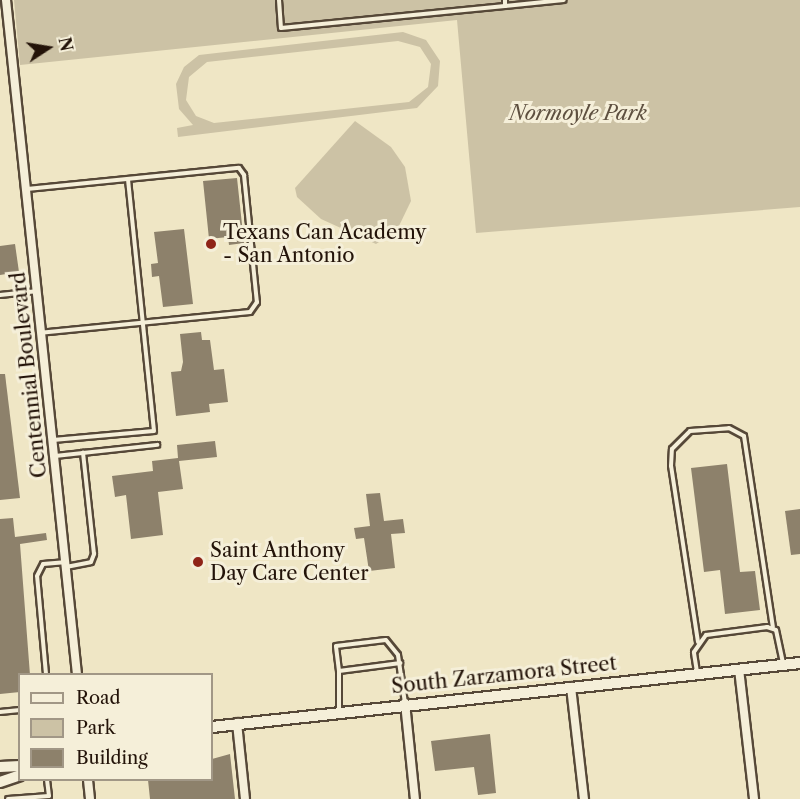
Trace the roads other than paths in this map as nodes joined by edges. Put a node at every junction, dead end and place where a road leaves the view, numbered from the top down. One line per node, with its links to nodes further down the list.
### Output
1 (6, 0): 8 (street, Centennial Boulevard)
2 (279, 0): 6 (lane)
3 (504, 0): 6 (lane)
4 (564, 0): 5 (lane)
5 (539, 1): 6 (lane)
6 (505, 6)
7 (128, 179): 8 (lane); 11 (lane); 11 (lane)
8 (26, 189): 9 (street, Centennial Boulevard)
9 (37, 291): 10 (lane); 12 (street, Centennial Boulevard)
10 (0, 295)
11 (143, 323): 12 (lane); 13 (lane)
12 (41, 333): 13 (street, Centennial Boulevard)
13 (52, 440): 16 (street, Centennial Boulevard)
14 (157, 445): 15 (lane)
15 (83, 453): 16 (lane); 17 (lane)
16 (54, 456): 17 (street, Centennial Boulevard)
17 (65, 565): 25 (lane); 26 (street, Centennial Boulevard)
18 (773, 627): 19 (lane); 19 (lane); 22 (lane)
19 (698, 642): 27 (lane)
20 (400, 663): 24 (lane); 24 (lane); 29 (lane)
21 (800, 663): 22 (main road, South Zarzamora Street)
22 (783, 665): 23 (main road, South Zarzamora Street)
23 (739, 669): 27 (main road, South Zarzamora Street); 46 (street)
24 (339, 671): 31 (lane)
25 (46, 673)
26 (77, 673)
27 (697, 674): 28 (main road, South Zarzamora Street)
28 (571, 687): 29 (main road, South Zarzamora Street); 45 (street)
29 (405, 703): 31 (main road, South Zarzamora Street); 44 (street)
30 (18, 710): 32 (lane)
31 (339, 710): 33 (main road, South Zarzamora Street)
32 (0, 712)
33 (237, 723): 34 (main road, South Zarzamora Street); 43 (street)
34 (213, 727)
35 (18, 766): 36 (main road)
36 (0, 767)
37 (18, 776): 40 (main road)
38 (47, 781): 41 (lane)
39 (88, 781): 42 (street)
40 (0, 782)
41 (8, 799)
42 (90, 799)
43 (245, 799)
44 (415, 799)
45 (584, 799)
46 (753, 799)

